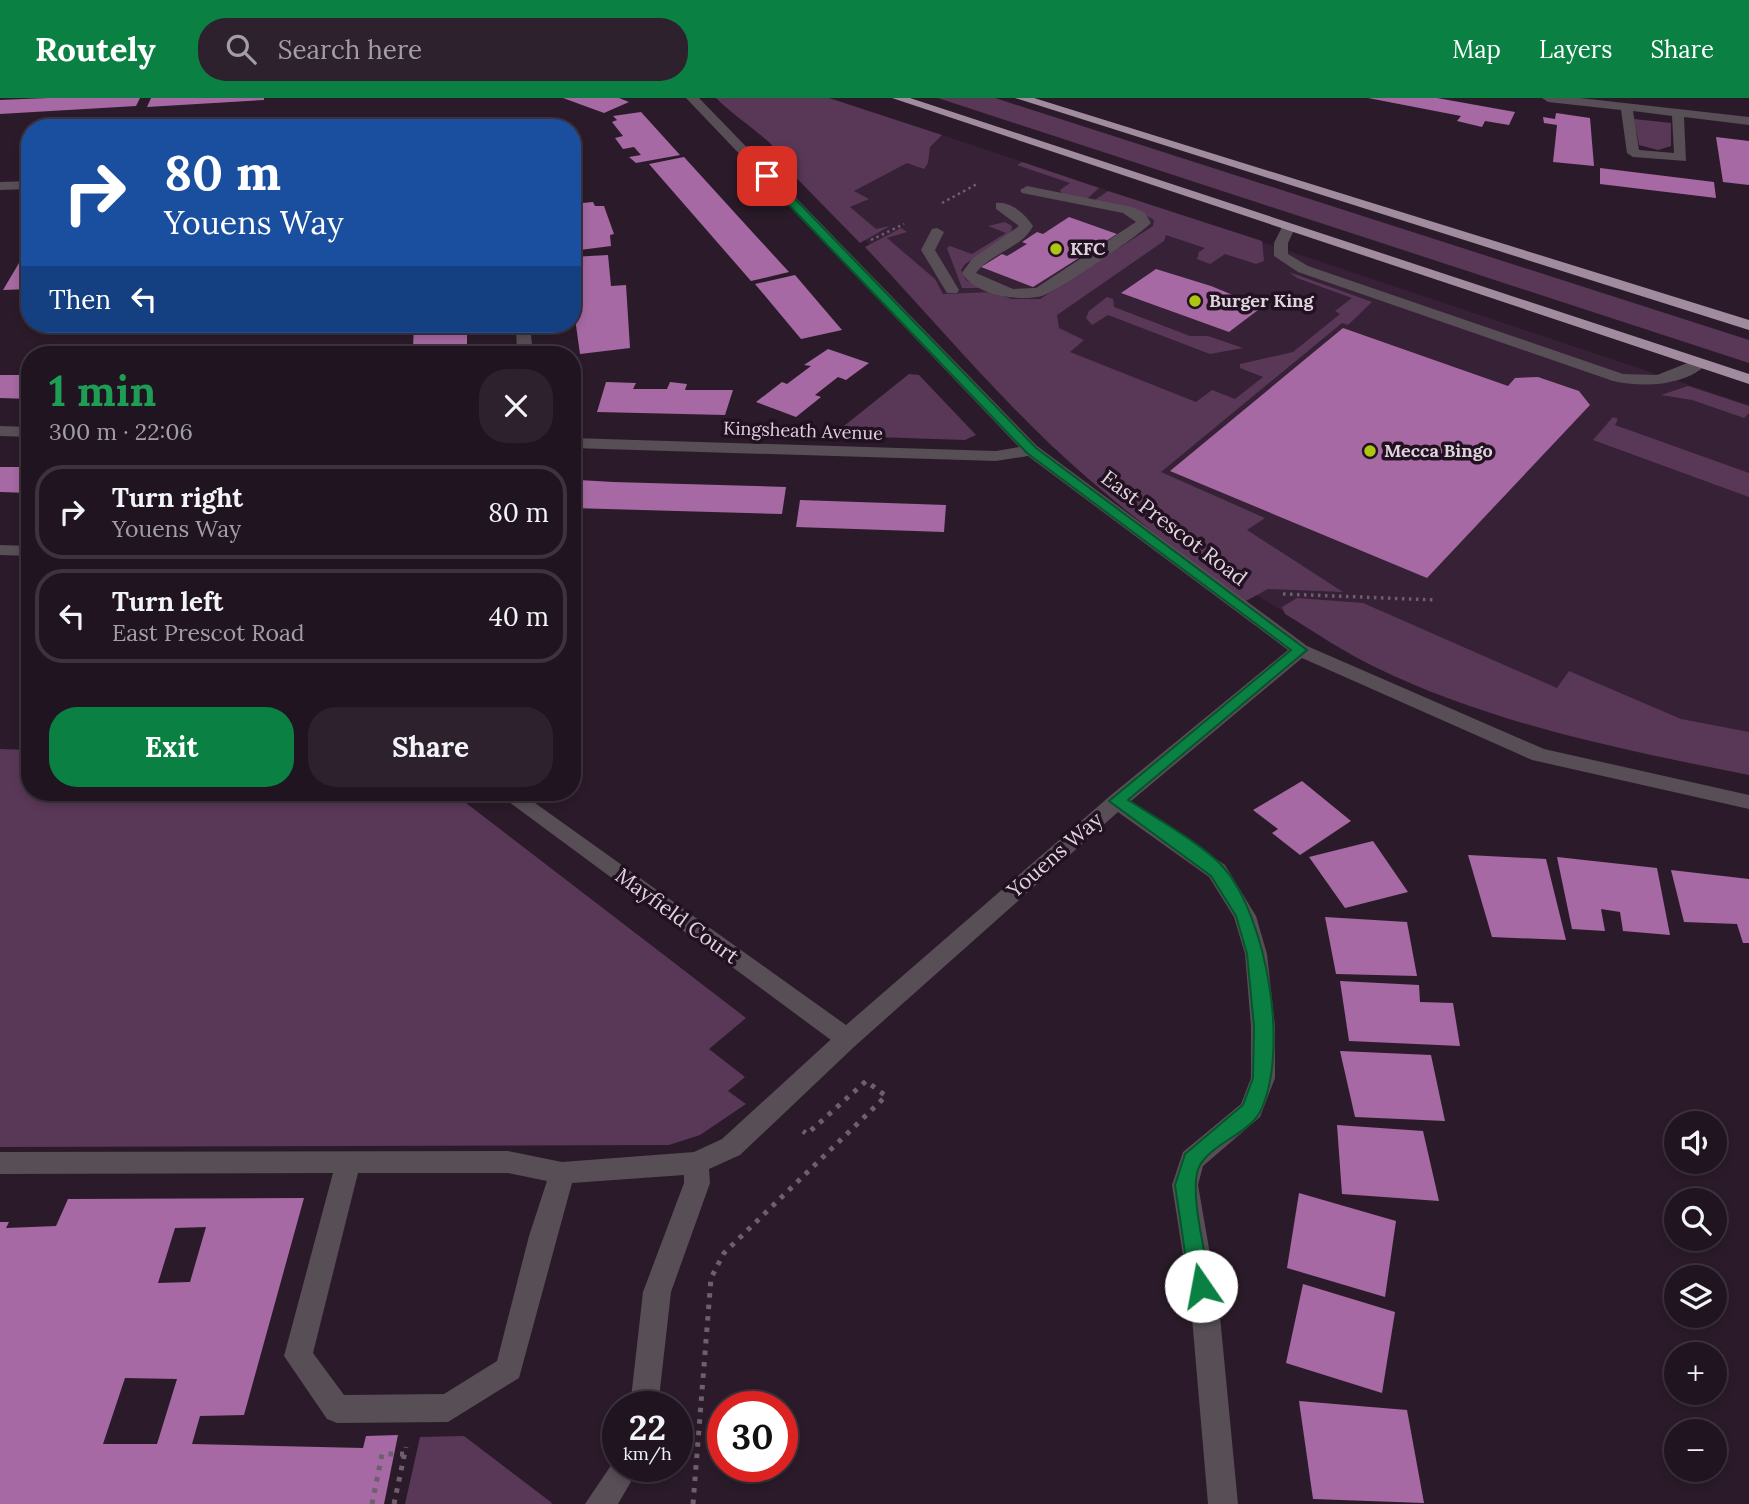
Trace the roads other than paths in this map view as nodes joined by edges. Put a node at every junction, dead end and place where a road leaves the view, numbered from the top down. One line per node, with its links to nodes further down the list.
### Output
1 (692, 98): 21 (street, East Prescot Road)
2 (898, 98): 12 (highway)
3 (1021, 98): 15 (highway)
4 (1548, 98): 5 (street)
5 (1627, 109): 6 (street); 6 (street)
6 (1678, 114): 7 (street)
7 (1749, 121)
8 (21, 185): 9 (street)
9 (0, 186)
10 (1027, 190): 11 (street)
11 (1001, 206)
12 (1288, 228): 16 (highway); 16 (street)
13 (937, 232): 14 (street)
14 (952, 290)
15 (1749, 325)
16 (1700, 363): 17 (highway)
17 (1749, 379)
18 (0, 431): 19 (street)
19 (21, 432)
20 (581, 443): 21 (street, Kingsheath Avenue)
21 (1031, 450): 24 (street, East Prescot Road)
22 (0, 550): 23 (street)
23 (21, 551)
24 (1300, 650): 26 (street, Youens Way); 27 (street, East Prescot Road)
25 (518, 801): 28 (street, Mayfield Court)
26 (1117, 801): 28 (street, Youens Way); 36 (street)
27 (1749, 802)
28 (847, 1039): 30 (street, Youens Way)
29 (0, 1163): 31 (street)
30 (696, 1163): 32 (street); 33 (street)
31 (348, 1164): 32 (street); 32 (street)
32 (562, 1173)
33 (646, 1391)
34 (615, 1482): 35 (street)
35 (600, 1504)
36 (1223, 1504)

